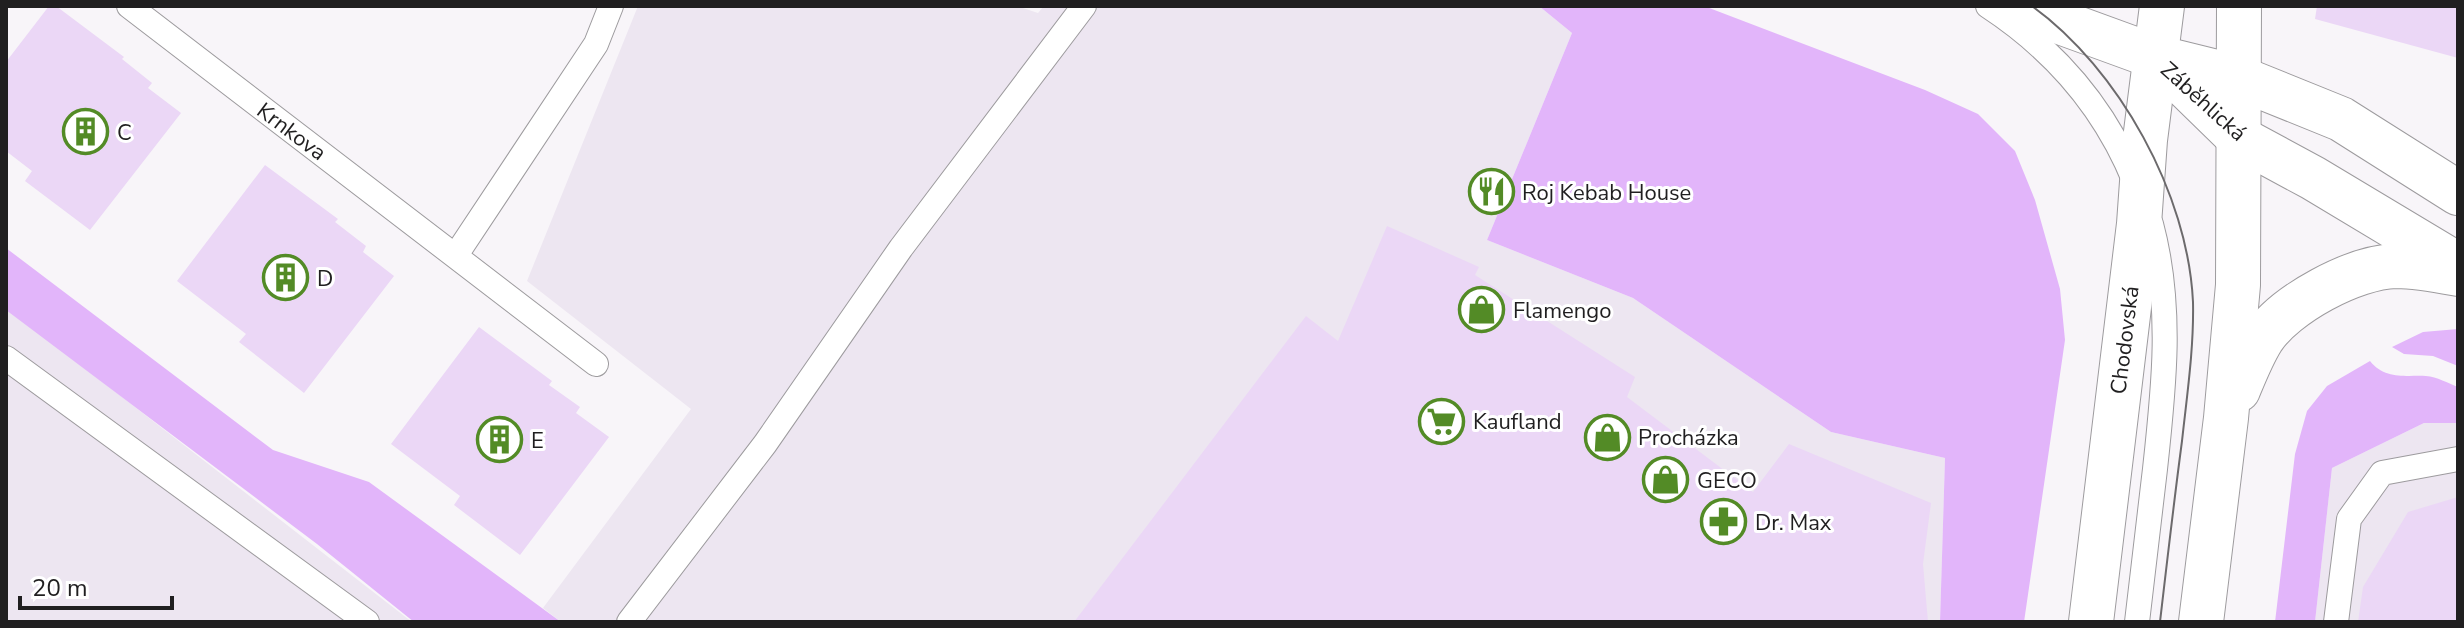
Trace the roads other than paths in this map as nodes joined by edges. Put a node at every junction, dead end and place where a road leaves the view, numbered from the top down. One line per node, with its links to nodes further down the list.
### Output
1 (129, 6): 13 (lane, Krnkova)
2 (611, 6): 13 (lane)
3 (1084, 6): 21 (lane)
4 (1988, 6): 12 (lane)
5 (2024, 6): 8 (main road)
6 (2162, 6): 8 (main road, Chodovská)
7 (2239, 6): 9 (main road)
8 (2156, 57): 9 (main road, Záběhlická); 10 (main road, Záběhlická); 12 (main road, Chodovská)
9 (2237, 77): 10 (main road); 11 (main road, Záběhlická)
10 (2239, 138): 14 (main road, Záběhlická); 18 (main road)
11 (2458, 193)
12 (2141, 198): 22 (main road, Chodovská); 23 (lane)
13 (456, 255): 17 (lane, Krnkova)
14 (2458, 265)
15 (2458, 274): 18 (main road)
16 (6, 358): 20 (lane)
17 (596, 364)
18 (2226, 418): 24 (main road)
19 (2458, 459): 25 (lane)
20 (367, 622)
21 (629, 622)
22 (2091, 622)
23 (2137, 622)
24 (2201, 622)
25 (2336, 622)

